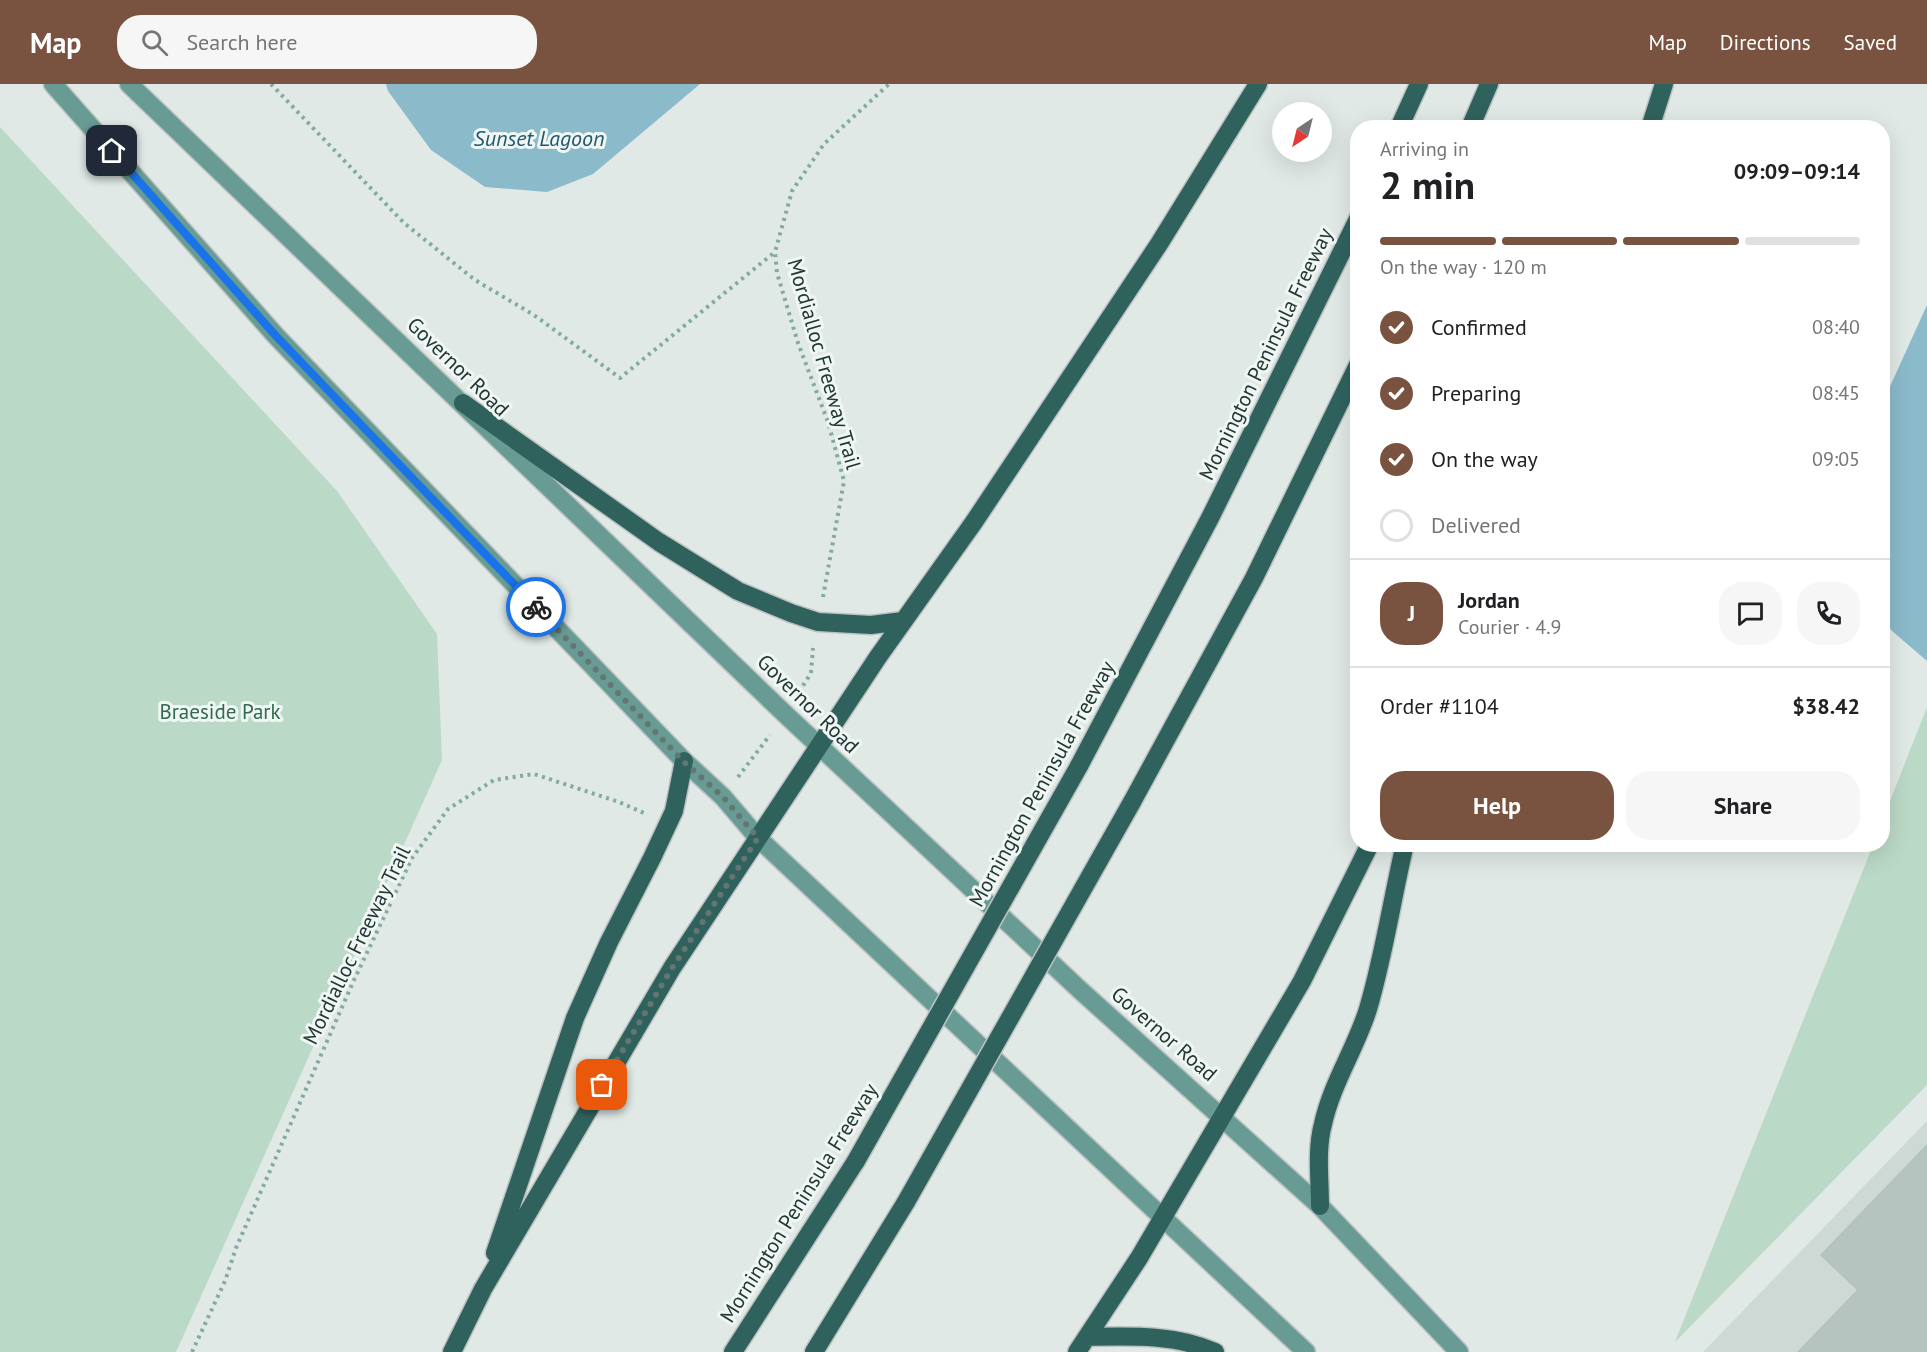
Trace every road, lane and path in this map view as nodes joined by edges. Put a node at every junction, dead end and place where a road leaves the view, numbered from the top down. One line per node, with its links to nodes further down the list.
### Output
1 (53, 84): 20 (main road)
2 (129, 84): 15 (main road, Governor Road)
3 (271, 84): 13 (path)
4 (889, 84): 13 (path, Mordialloc Freeway Trail)
5 (1258, 84): 16 (highway)
6 (1419, 84): 9 (highway)
7 (1490, 84): 10 (highway)
8 (1664, 84): 11 (highway)
9 (1403, 120)
10 (1474, 120)
11 (1653, 120)
12 (1350, 235): 33 (highway, Mornington Peninsula Freeway, bridge)
13 (775, 252): 17 (path, Mordialloc Freeway Trail)
14 (1350, 381): 34 (highway, bridge)
15 (463, 403): 17 (highway); 18 (main road, Governor Road)
16 (903, 621): 17 (highway); 19 (highway)
17 (818, 622): 18 (path, Mordialloc Freeway Trail)
18 (785, 714): 19 (main road, Governor Road); 21 (path, Mordialloc Freeway Trail)
19 (818, 745): 23 (highway); 26 (main road, Governor Road)
20 (684, 762): 21 (main road); 22 (highway)
21 (723, 797): 23 (main road)
22 (668, 823): 29 (highway); 31 (path, Mordialloc Freeway Trail)
23 (758, 838): 28 (main road); 29 (highway)
24 (1366, 852): 26 (highway)
25 (1403, 852): 27 (highway)
26 (1222, 1115): 27 (main road, Governor Road); 28 (highway)
27 (1320, 1206): 37 (main road, Governor Road)
28 (1162, 1218): 30 (highway); 36 (main road)
29 (483, 1289): 32 (highway)
30 (1082, 1345): 35 (highway)
31 (192, 1352)
32 (452, 1352)
33 (733, 1352)
34 (814, 1352)
35 (1215, 1352)
36 (1306, 1352)
37 (1459, 1352)

